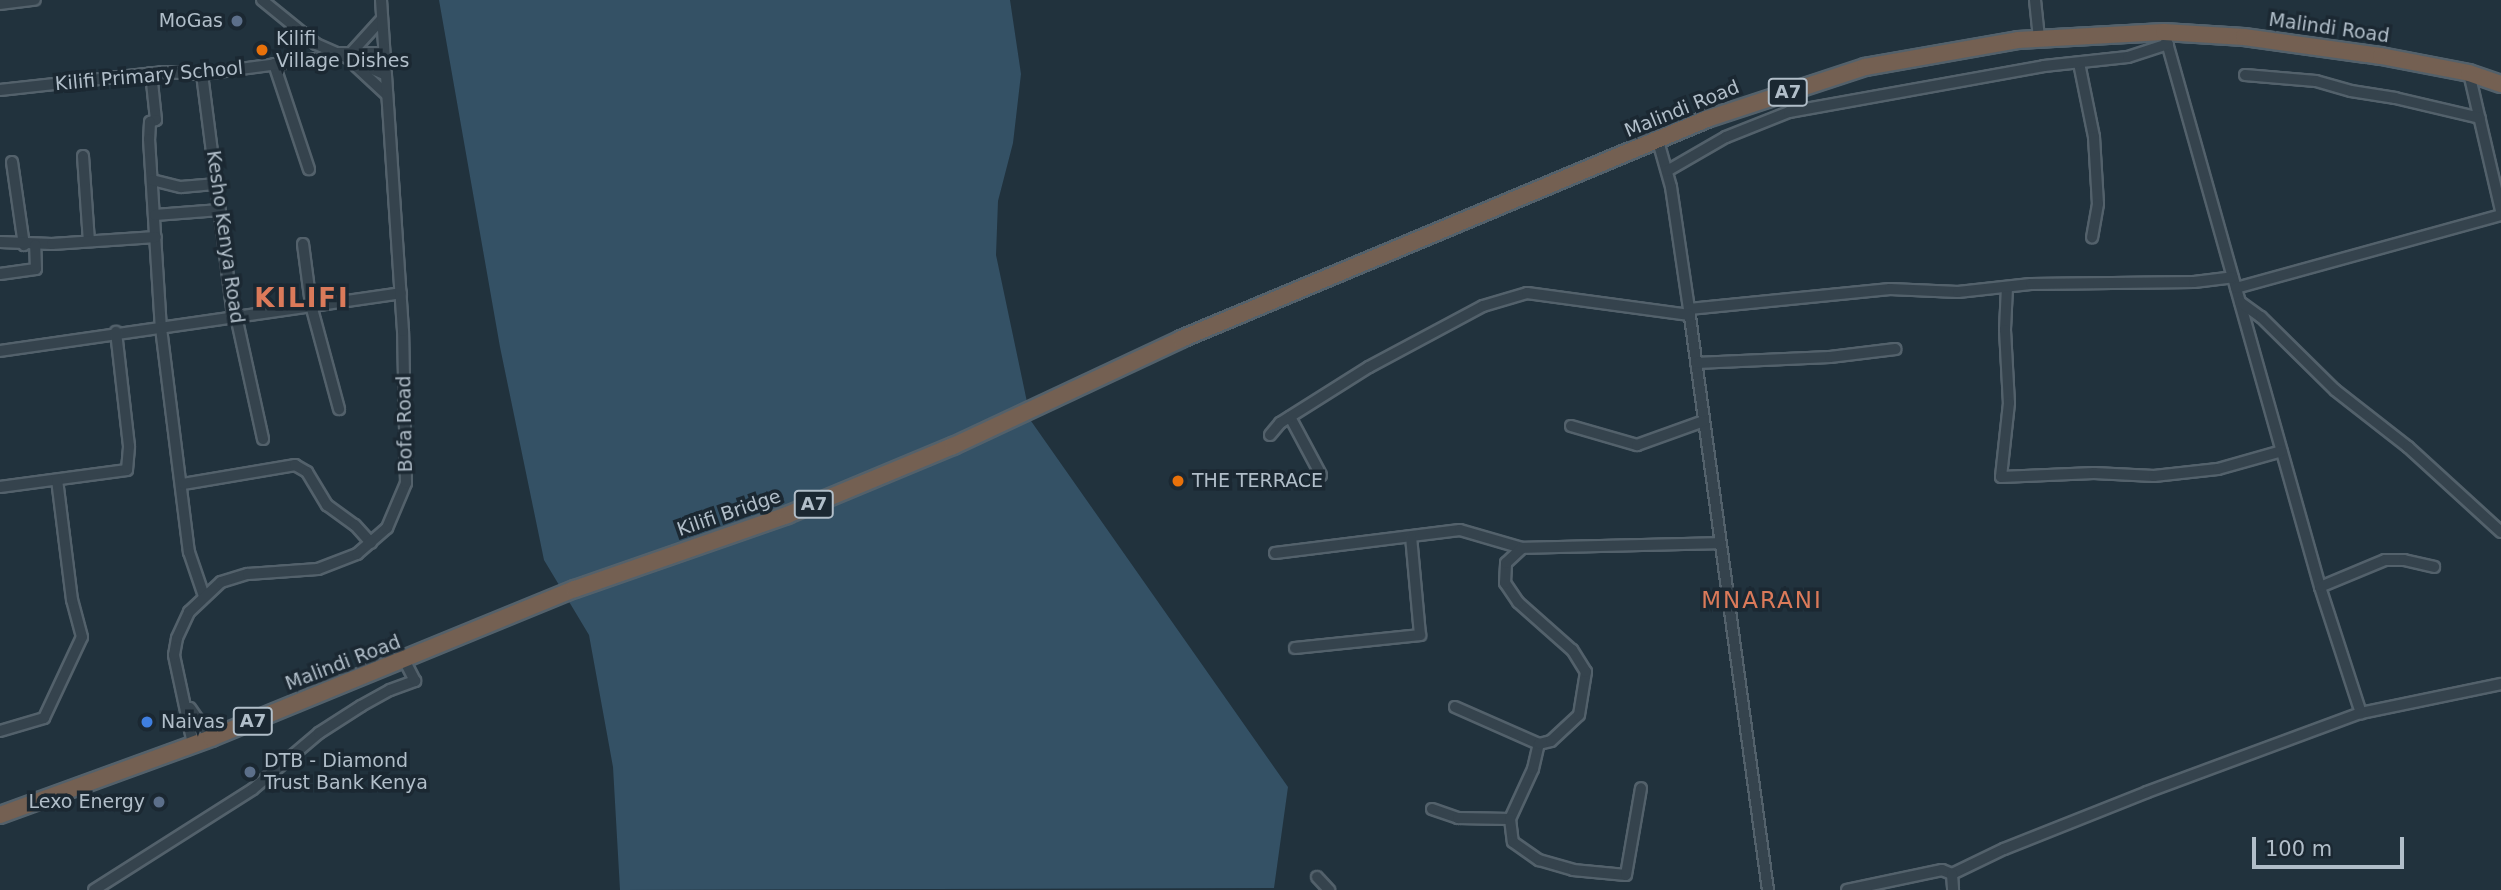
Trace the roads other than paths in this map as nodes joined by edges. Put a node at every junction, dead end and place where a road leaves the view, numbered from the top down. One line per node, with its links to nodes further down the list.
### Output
1 (35, 0): 5 (street)
2 (262, 0): 10 (street)
3 (381, 0): 6 (street, Bofa Road)
4 (2035, 0): 7 (street)
5 (0, 4)
6 (381, 20): 9 (street, Bofa Road); 10 (street)
7 (2039, 38): 8 (highway, Malindi Road / A7); 22 (highway, Malindi Road / A7)
8 (2166, 38): 11 (street); 13 (highway, Malindi Road / A7); 39 (street)
9 (383, 54): 10 (street, Kilifi Primary School); 16 (street, Bofa Road)
10 (343, 56): 12 (street, Kilifi Primary School); 16 (street); 20 (street)
11 (2079, 63): 26 (street); 33 (street)
12 (274, 64): 15 (street, Kilifi Primary School); 25 (street)
13 (2469, 73): 18 (highway, Malindi Road / A7); 21 (street)
14 (151, 74): 15 (street, Kilifi Primary School); 19 (street, Kilifi Primary School); 27 (street)
15 (202, 74): 28 (street, Kesho Kenya Road)
16 (384, 74): 20 (street, Bofa Road)
17 (2245, 75): 21 (street)
18 (2501, 84)
19 (0, 90)
20 (387, 95): 42 (street, Bofa Road)
21 (2480, 118): 30 (street)
22 (1658, 141): 26 (street); 52 (highway, Malindi Road / A7)
23 (83, 156): 34 (street)
24 (12, 162): 37 (street)
25 (309, 169)
26 (1667, 171): 45 (street)
27 (152, 180): 28 (street); 31 (street)
28 (217, 184): 29 (street, Kesho Kenya Road)
29 (220, 210): 31 (street); 46 (street, Kesho Kenya Road)
30 (2501, 213): 41 (street)
31 (155, 215): 32 (street)
32 (156, 237): 34 (street); 47 (street)
33 (2092, 237)
34 (89, 241): 37 (street)
35 (0, 242): 37 (street)
36 (303, 244): 44 (street)
37 (29, 245): 38 (street)
38 (0, 274)
39 (2233, 277): 40 (street); 41 (street)
40 (2007, 287): 45 (street); 59 (street)
41 (2236, 288): 43 (street)
42 (401, 293): 44 (street); 66 (street, Bofa Road)
43 (2240, 302): 59 (street); 64 (street)
44 (311, 305): 46 (street); 53 (street)
45 (1689, 312): 51 (street); 54 (street)
46 (236, 316): 47 (street); 58 (street, Kesho Kenya Road)
47 (161, 328): 48 (street); 62 (street)
48 (116, 332): 50 (street); 61 (street)
49 (1896, 349): 51 (street)
50 (0, 351)
51 (1696, 363): 55 (street)
52 (1118, 368): 73 (highway, Kilifi Bridge / A7)
53 (339, 409)
54 (1290, 417): 57 (street); 60 (street)
55 (1704, 421): 56 (street); 67 (street)
56 (1571, 426)
57 (1270, 435)
58 (263, 439)
59 (2282, 451): 71 (street)
60 (1321, 475)
61 (57, 480): 63 (street); 80 (street)
62 (183, 484): 66 (street); 72 (street)
63 (0, 487)
64 (2501, 532)
65 (1410, 537): 68 (street); 69 (street); 74 (street)
66 (371, 543): 72 (street, Bofa Road)
67 (1720, 543): 68 (street); 92 (street)
68 (1522, 548): 83 (street)
69 (1275, 553)
70 (2434, 567): 71 (street)
71 (2320, 587): 79 (street)
72 (204, 596): 77 (street, Bofa Road)
73 (503, 620): 75 (highway, Malindi Road / A7)
74 (1295, 649)
75 (405, 661): 81 (highway, Malindi Road / A7); 90 (street)
76 (2501, 684): 79 (street)
77 (184, 700): 81 (street, Bofa Road); 82 (street, Bofa Road)
78 (1455, 707): 83 (street)
79 (2361, 713): 88 (street)
80 (0, 731)
81 (211, 738): 82 (highway, Malindi Road / A7)
82 (194, 744): 86 (highway, Malindi Road / A7)
83 (1539, 744): 87 (street)
84 (1642, 788): 87 (street)
85 (1432, 809): 87 (street)
86 (0, 815)
87 (1510, 819)
88 (1952, 874): 93 (street); 94 (street)
89 (1317, 877): 91 (street)
90 (94, 890)
91 (1329, 890)
92 (1768, 890)
93 (1847, 890)
94 (1953, 890)

